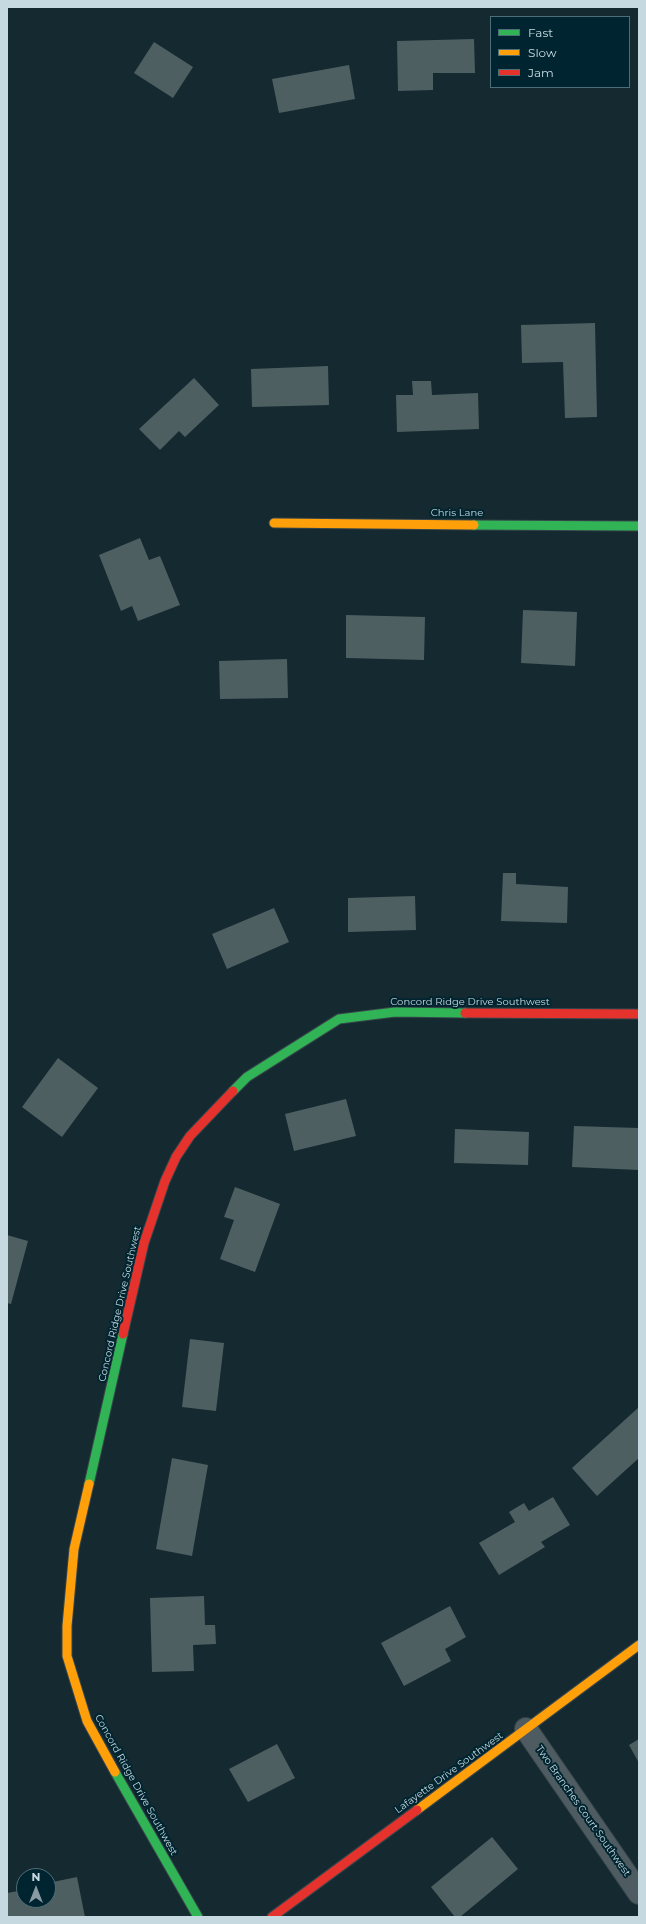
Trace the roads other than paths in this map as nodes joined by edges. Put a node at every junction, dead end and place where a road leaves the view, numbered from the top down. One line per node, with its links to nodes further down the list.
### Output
1 (274, 523): 2 (street, Chris Lane)
2 (639, 526)
3 (639, 1014): 7 (street, Concord Ridge Drive Southwest)
4 (639, 1645): 5 (street, Lafayette Drive Southwest)
5 (526, 1729): 6 (street, Two Branches Court Southwest); 8 (street, Lafayette Drive Southwest)
6 (639, 1893)
7 (198, 1917)
8 (272, 1917)

